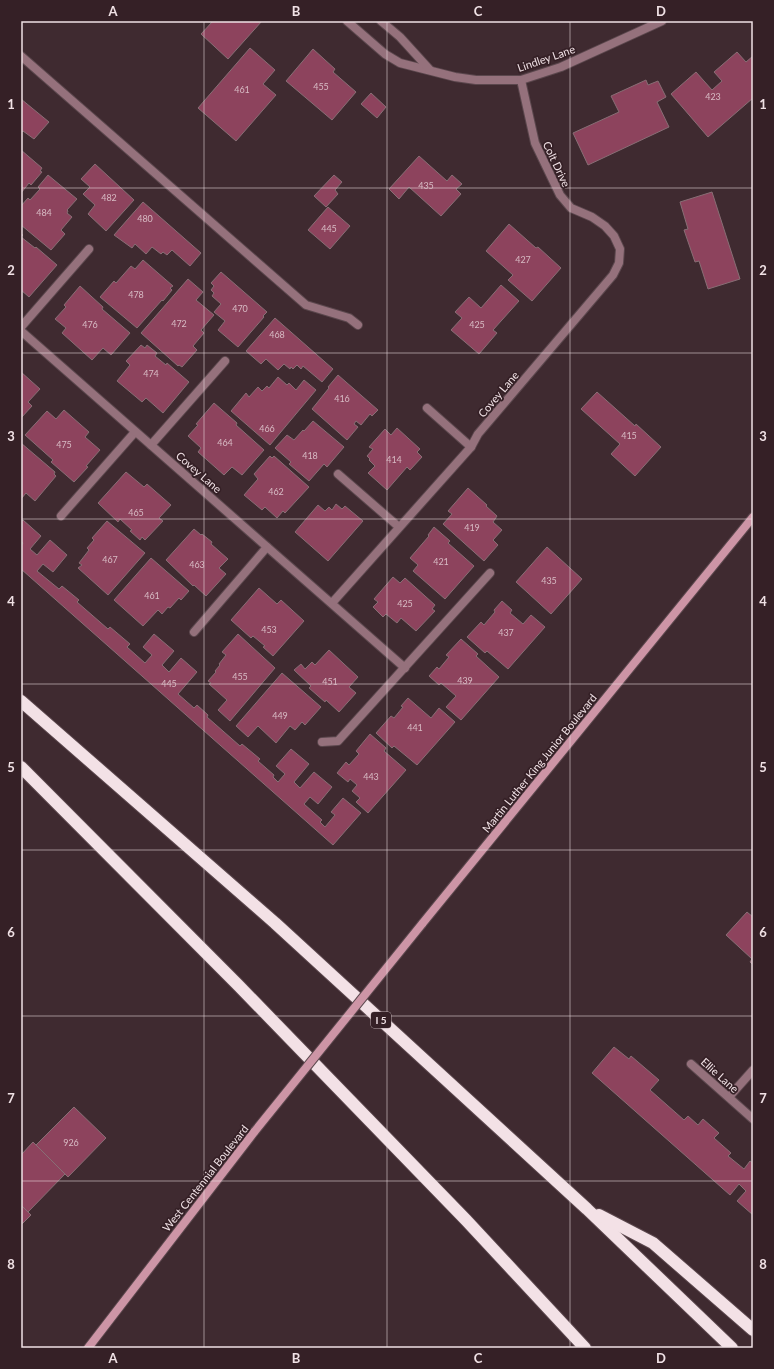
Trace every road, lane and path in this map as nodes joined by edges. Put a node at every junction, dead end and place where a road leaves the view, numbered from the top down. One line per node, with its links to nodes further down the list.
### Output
1 (347, 21): 5 (street, Lindley Lane)
2 (381, 21): 5 (street)
3 (662, 21): 6 (street, Lindley Lane)
4 (21, 56): 9 (street)
5 (430, 70): 6 (street, Lindley Lane)
6 (521, 80): 8 (street, Colt Drive)
7 (89, 249): 10 (street)
8 (613, 275): 16 (street, Covey Lane)
9 (358, 325)
10 (21, 327)
11 (21, 331): 14 (street, Covey Lane)
12 (225, 361): 15 (street)
13 (427, 408): 16 (street)
14 (136, 432): 15 (street, Covey Lane); 18 (street)
15 (151, 445): 21 (street, Covey Lane)
16 (471, 447): 20 (street, Covey Lane)
17 (338, 474): 20 (street)
18 (61, 516)
19 (753, 517): 29 (main road, Martin Luther King Junior Boulevard, bridge)
20 (399, 527): 23 (street, Covey Lane)
21 (267, 548): 23 (street, Covey Lane); 24 (street)
22 (490, 573): 25 (street)
23 (332, 603): 25 (street, Covey Lane)
24 (194, 632)
25 (405, 668): 27 (street)
26 (21, 701): 34 (highway, I 5)
27 (322, 742)
28 (21, 767): 37 (highway)
29 (342, 1023): 36 (main road, West Centennial Boulevard, bridge)
30 (691, 1064): 32 (street, Ellie Lane)
31 (753, 1070): 32 (street)
32 (729, 1097): 33 (street, Ellie Lane)
33 (753, 1119)
34 (587, 1209): 35 (highway); 38 (highway, I 5)
35 (753, 1330)
36 (88, 1348)
37 (585, 1348)
38 (732, 1348)

